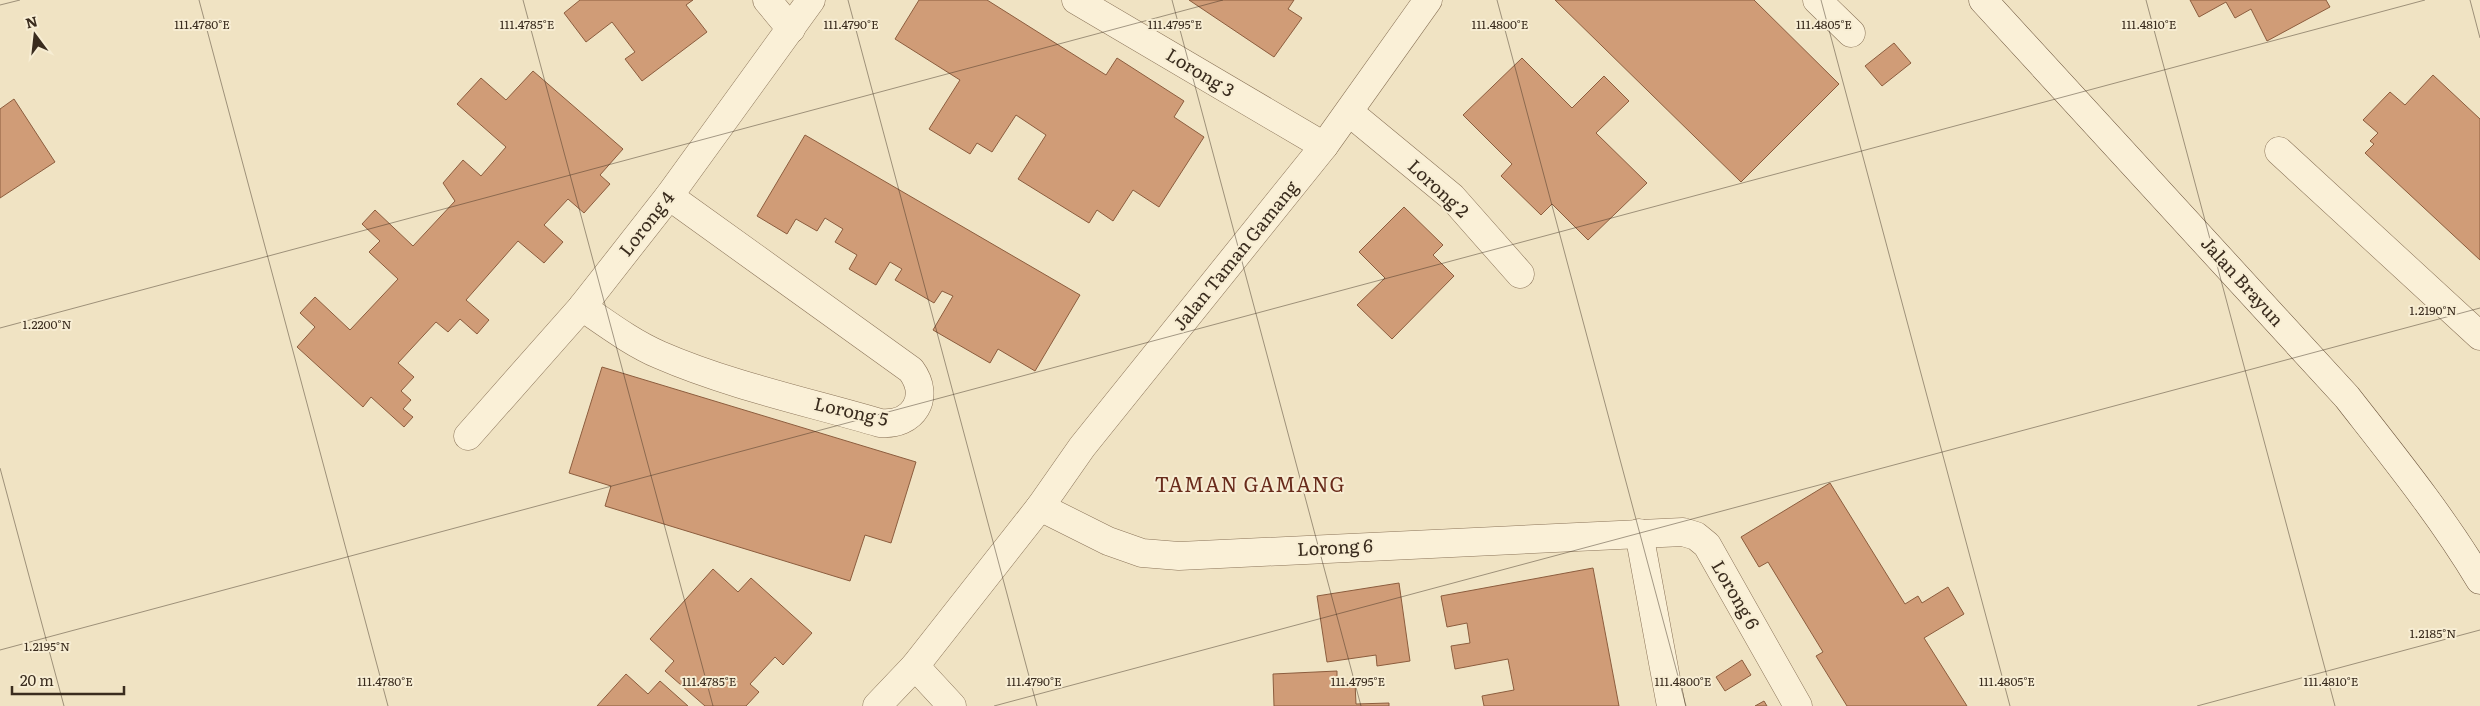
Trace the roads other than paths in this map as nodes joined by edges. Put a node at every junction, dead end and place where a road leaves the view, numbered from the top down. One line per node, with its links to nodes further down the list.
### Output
1 (767, 0): 7 (street)
2 (811, 0): 7 (street, Lorong 4)
3 (1076, 0): 10 (street, Lorong 3)
4 (1428, 0): 9 (street, Jalan Taman Gamang)
5 (1817, 0): 8 (street)
6 (1992, 3): 19 (street, Jalan Brayun)
7 (791, 29): 12 (street, Lorong 4)
8 (1851, 33)
9 (1349, 112): 10 (street, Jalan Taman Gamang); 13 (street, Lorong 2)
10 (1324, 146): 17 (street, Jalan Taman Gamang)
11 (2279, 151): 15 (street)
12 (669, 196): 14 (street, Lorong 4); 14 (street, Lorong 5)
13 (1520, 274)
14 (582, 307): 16 (street, Lorong 4)
15 (2480, 336)
16 (468, 436)
17 (1040, 507): 18 (street, Lorong 6); 20 (street, Jalan Taman Gamang)
18 (1640, 533): 23 (street); 24 (street, Lorong 6)
19 (2480, 580)
20 (915, 666): 21 (street, Jalan Taman Gamang); 22 (street)
21 (877, 706)
22 (952, 706)
23 (1671, 706)
24 (1798, 706)

